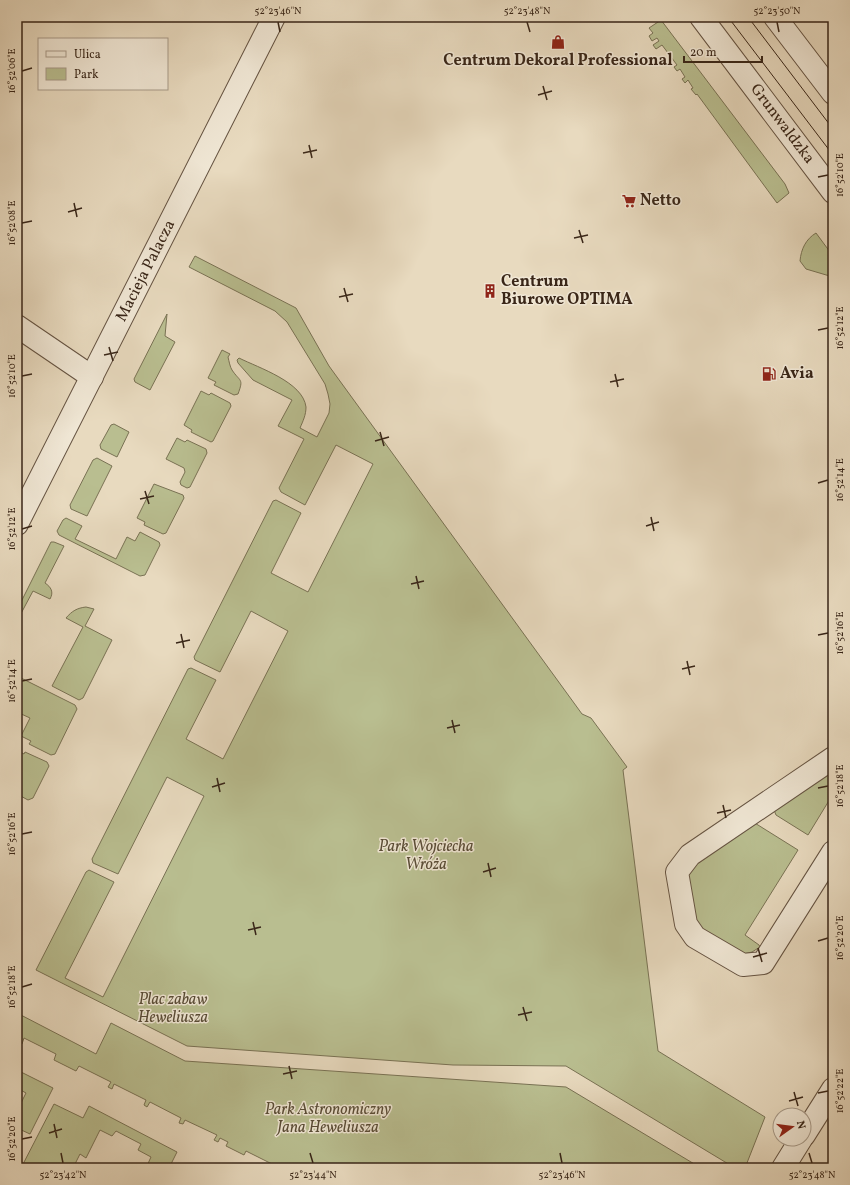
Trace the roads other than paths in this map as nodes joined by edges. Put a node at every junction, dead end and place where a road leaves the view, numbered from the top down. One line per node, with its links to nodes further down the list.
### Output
1 (274, 17): 7 (street, Macieja Palacza)
2 (701, 17): 5 (street, Grunwaldzka)
3 (775, 17): 4 (street)
4 (833, 93)
5 (833, 192)
6 (17, 326): 7 (street)
7 (92, 377): 8 (street, Macieja Palacza)
8 (17, 524)
9 (833, 758): 10 (street)
10 (833, 852)
11 (833, 1089): 12 (street)
12 (812, 1122)
13 (796, 1147): 14 (street)
14 (783, 1168)

